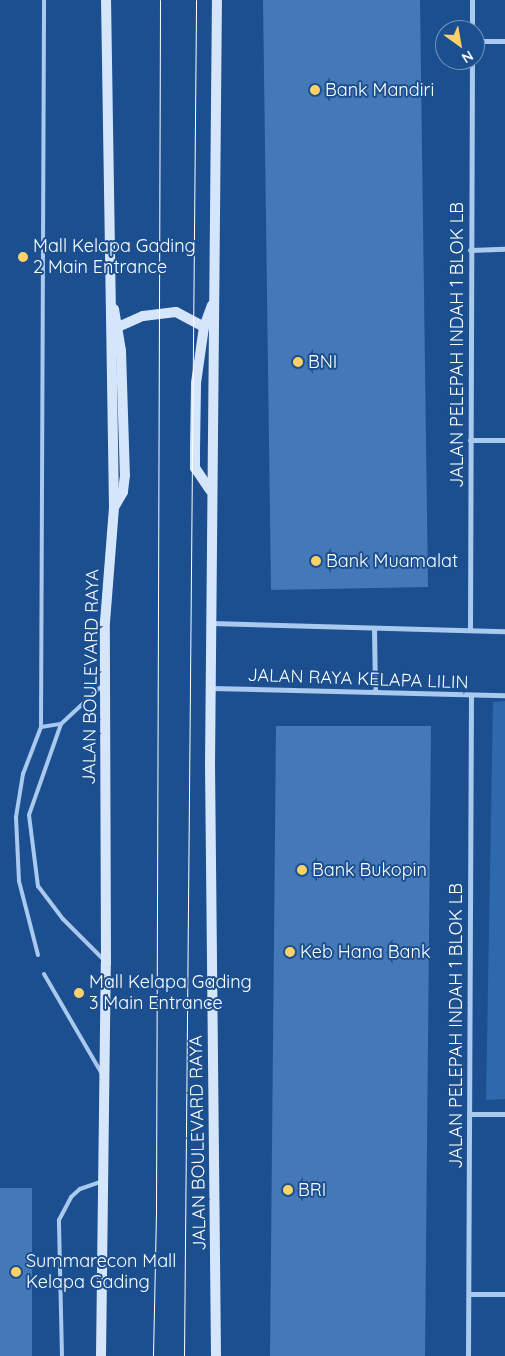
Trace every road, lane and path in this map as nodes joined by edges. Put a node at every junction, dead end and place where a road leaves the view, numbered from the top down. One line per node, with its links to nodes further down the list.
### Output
1 (44, 0): 29 (lane)
2 (106, 0): 11 (main road, JALAN BOULEVARD RAYA)
3 (216, 0): 12 (main road, JALAN BOULEVARD RAYA)
4 (472, 0): 5 (street)
5 (472, 20)
6 (485, 41): 7 (street)
7 (505, 41)
8 (472, 70): 10 (street, JALAN PELEPAH INDAH 1 BLOK LB)
9 (505, 249): 10 (street)
10 (470, 250): 15 (street, JALAN PELEPAH INDAH 1 BLOK LB)
11 (110, 289): 13 (main road); 18 (main road, JALAN BOULEVARD RAYA)
12 (216, 295): 14 (main road); 17 (main road, JALAN BOULEVARD RAYA)
13 (118, 327): 14 (main road); 18 (main road)
14 (204, 327): 17 (main road)
15 (470, 440): 16 (street); 21 (street, JALAN PELEPAH INDAH 1 BLOK LB)
16 (505, 440)
17 (210, 490): 19 (main road, JALAN BOULEVARD RAYA)
18 (114, 507): 23 (main road, JALAN BOULEVARD RAYA)
19 (211, 622): 20 (street); 24 (main road, JALAN BOULEVARD RAYA)
20 (374, 628): 21 (street); 25 (street)
21 (470, 630): 22 (street)
22 (505, 631)
23 (106, 682): 28 (lane); 31 (main road, JALAN BOULEVARD RAYA)
24 (210, 688): 25 (street, JALAN RAYA KELAPA LILIN); 41 (main road, JALAN BOULEVARD RAYA)
25 (375, 692): 27 (street, JALAN RAYA KELAPA LILIN)
26 (505, 695): 27 (street, JALAN RAYA KELAPA LILIN)
27 (471, 696): 34 (street, JALAN PELEPAH INDAH 1 BLOK LB)
28 (61, 724): 29 (lane); 31 (lane)
29 (41, 727): 30 (lane)
30 (38, 955)
31 (106, 963): 33 (main road, JALAN BOULEVARD RAYA)
32 (44, 974): 33 (lane)
33 (105, 1078): 36 (main road, JALAN BOULEVARD RAYA)
34 (470, 1114): 35 (street); 37 (street, JALAN PELEPAH INDAH 1 BLOK LB)
35 (505, 1114)
36 (104, 1181): 39 (lane); 40 (main road, JALAN BOULEVARD RAYA)
37 (469, 1294): 38 (street); 42 (street, JALAN PELEPAH INDAH 1 BLOK LB)
38 (505, 1294)
39 (62, 1356)
40 (101, 1356)
41 (216, 1356)
42 (468, 1356)

